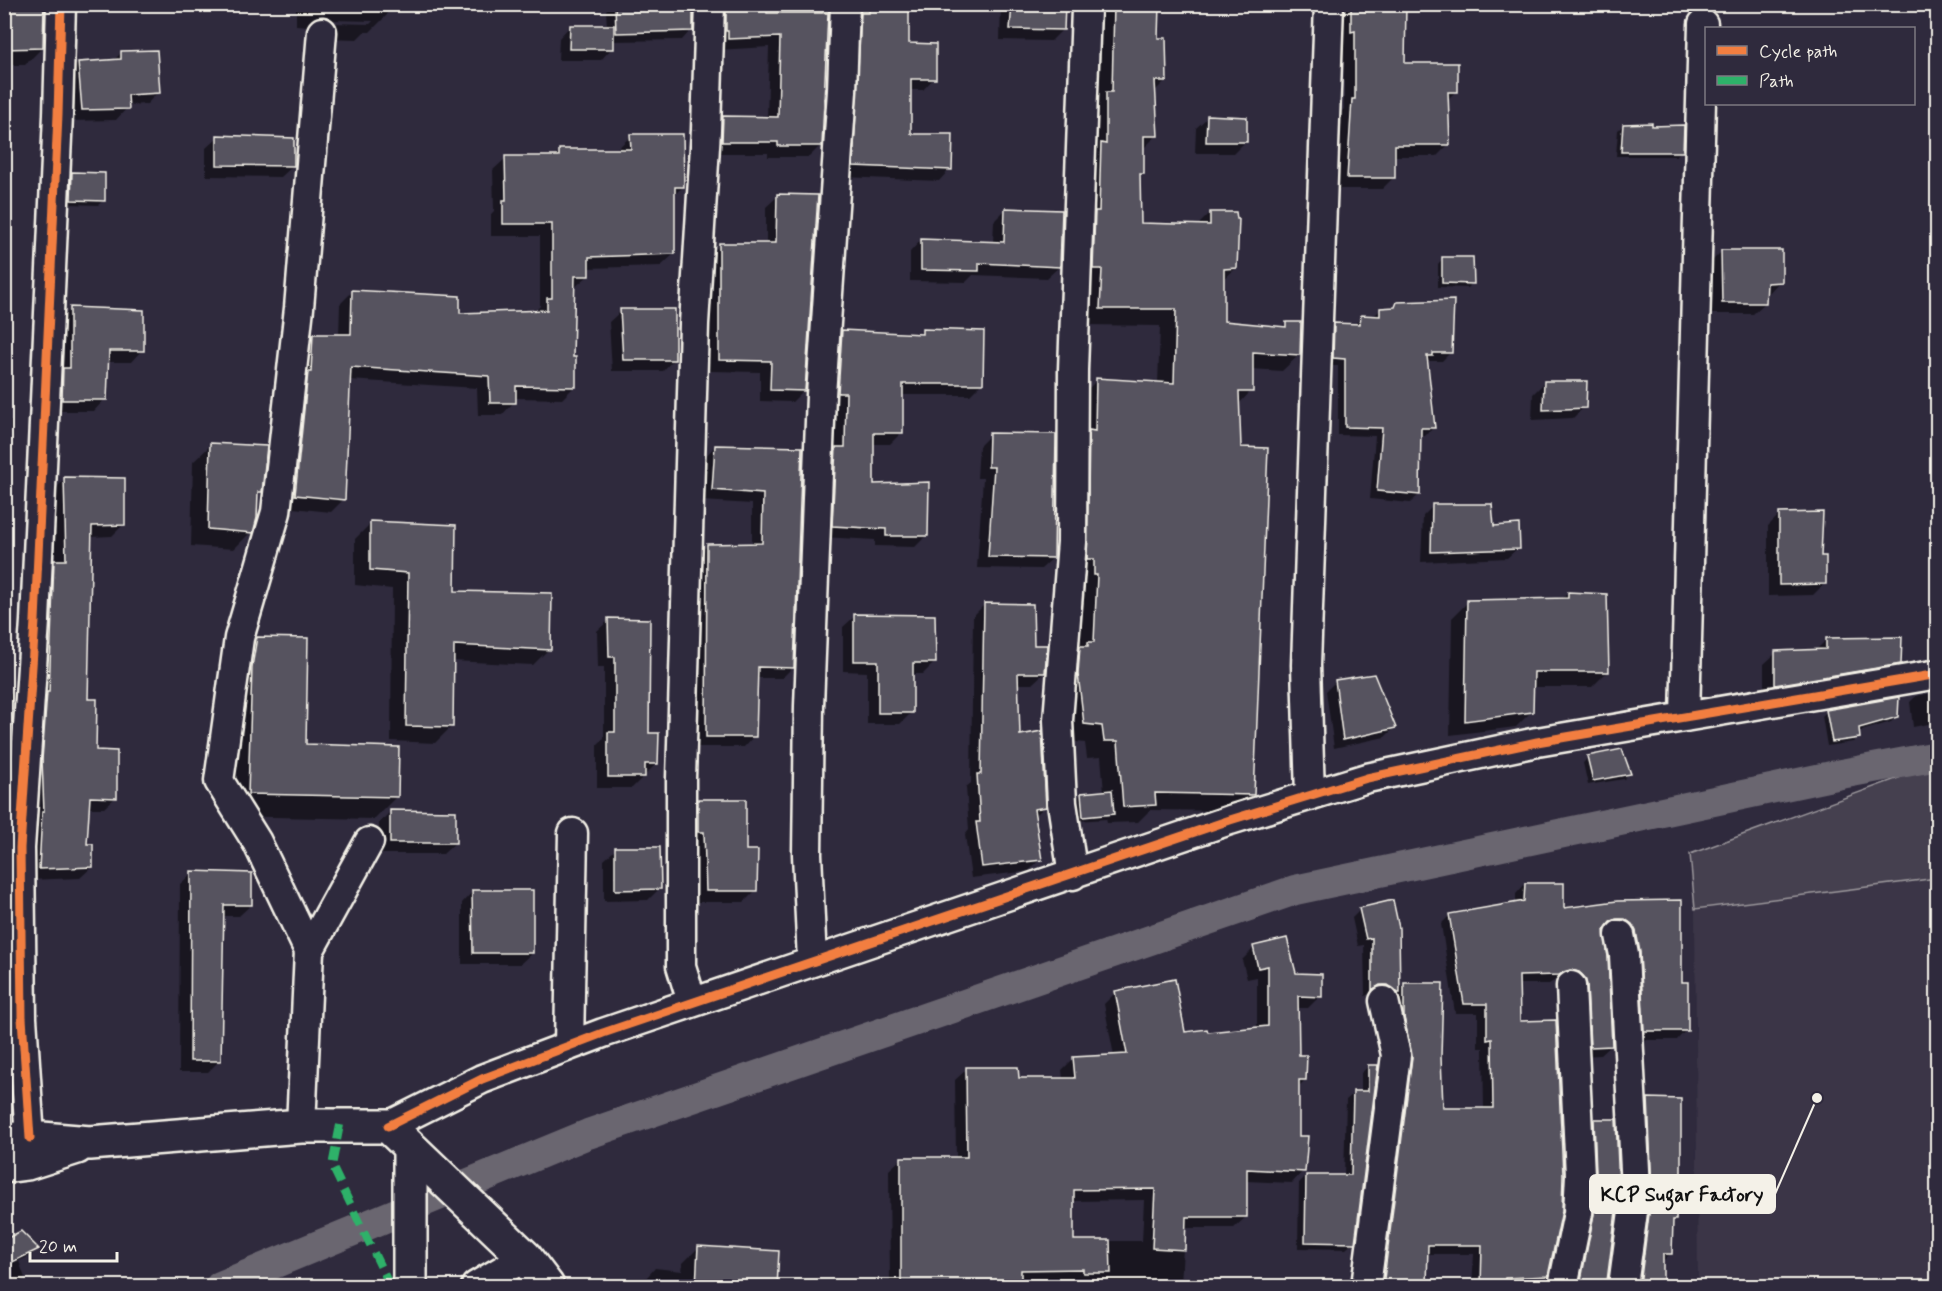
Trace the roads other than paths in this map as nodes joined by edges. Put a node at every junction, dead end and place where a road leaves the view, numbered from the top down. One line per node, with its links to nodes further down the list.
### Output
1 (60, 4): 23 (street)
2 (710, 4): 19 (street)
3 (845, 4): 16 (street)
4 (1329, 4): 10 (street)
5 (1086, 9): 13 (street)
6 (1703, 24): 9 (street)
7 (322, 32): 15 (street)
8 (1938, 674): 9 (street)
9 (1685, 717): 10 (street)
10 (1310, 796): 13 (street)
11 (573, 832): 20 (street)
12 (369, 842): 15 (street)
13 (1073, 875): 16 (street)
14 (1620, 935): 32 (street)
15 (309, 951): 21 (street)
16 (812, 961): 19 (street)
17 (1570, 986): 31 (street)
18 (1384, 1001): 30 (street)
19 (692, 1002): 20 (street)
20 (569, 1046): 22 (street)
21 (301, 1126): 22 (main road); 24 (main road)
22 (399, 1137): 26 (main road); 27 (main road)
23 (17, 1139): 24 (main road)
24 (90, 1143): 25 (main road)
25 (4, 1166)
26 (525, 1257): 28 (street); 29 (main road)
27 (410, 1287)
28 (476, 1287)
29 (548, 1287)
30 (1365, 1287)
31 (1563, 1287)
32 (1623, 1287)

